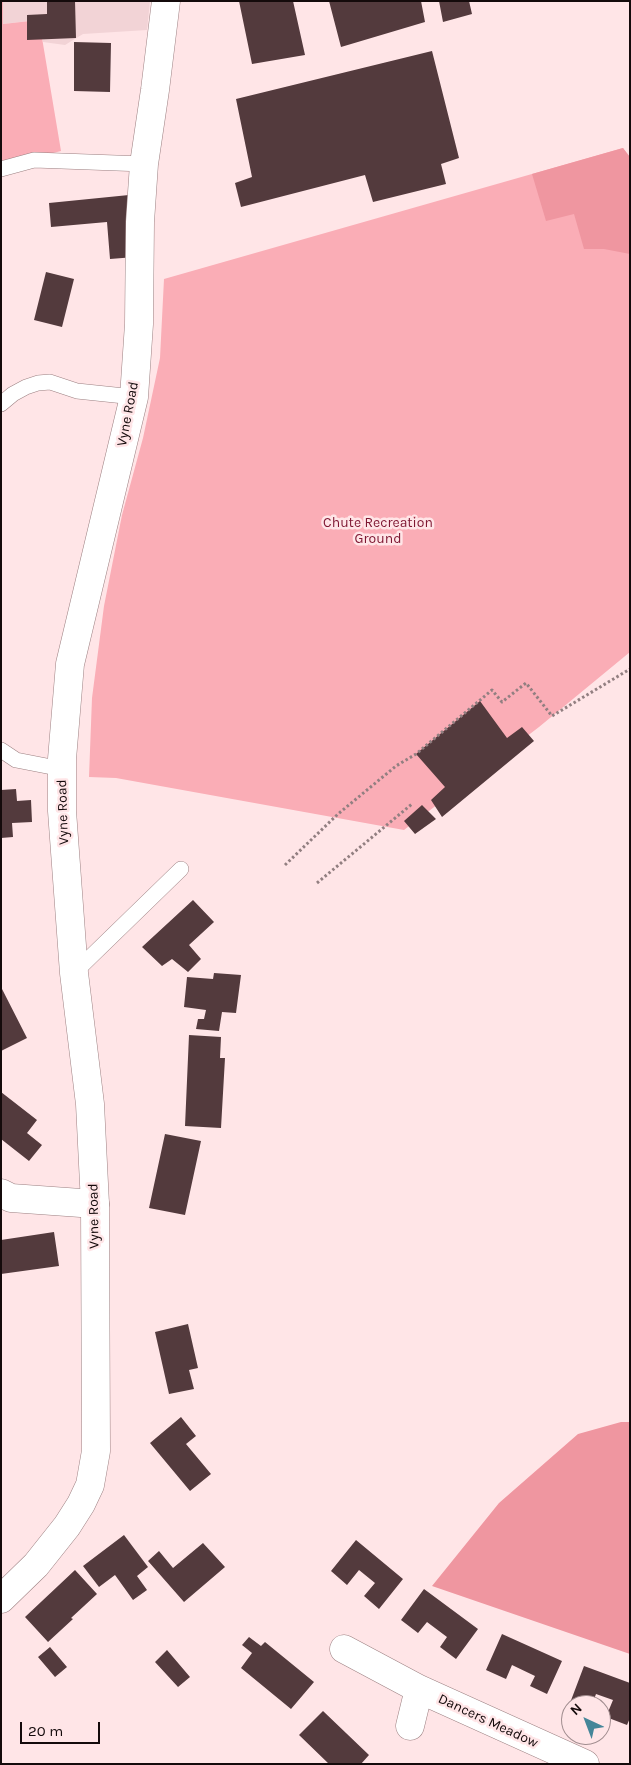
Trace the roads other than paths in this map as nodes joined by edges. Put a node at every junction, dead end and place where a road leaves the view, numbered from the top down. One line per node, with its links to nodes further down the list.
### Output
1 (166, 1): 2 (street, Vyne Road)
2 (144, 164): 3 (lane); 4 (street, Vyne Road)
3 (1, 169)
4 (134, 397): 5 (lane); 7 (street, Vyne Road)
5 (1, 404)
6 (1, 750): 7 (lane)
7 (62, 769): 9 (street, Vyne Road)
8 (181, 869): 9 (lane)
9 (74, 973): 11 (street, Vyne Road)
10 (1, 1193): 11 (street)
11 (95, 1204): 12 (street, Vyne Road)
12 (1, 1600)
13 (344, 1649): 14 (street, Dancers Meadow)
14 (419, 1689): 15 (street, Dancers Meadow); 16 (street, Dancers Meadow)
15 (410, 1726)
16 (585, 1764)

